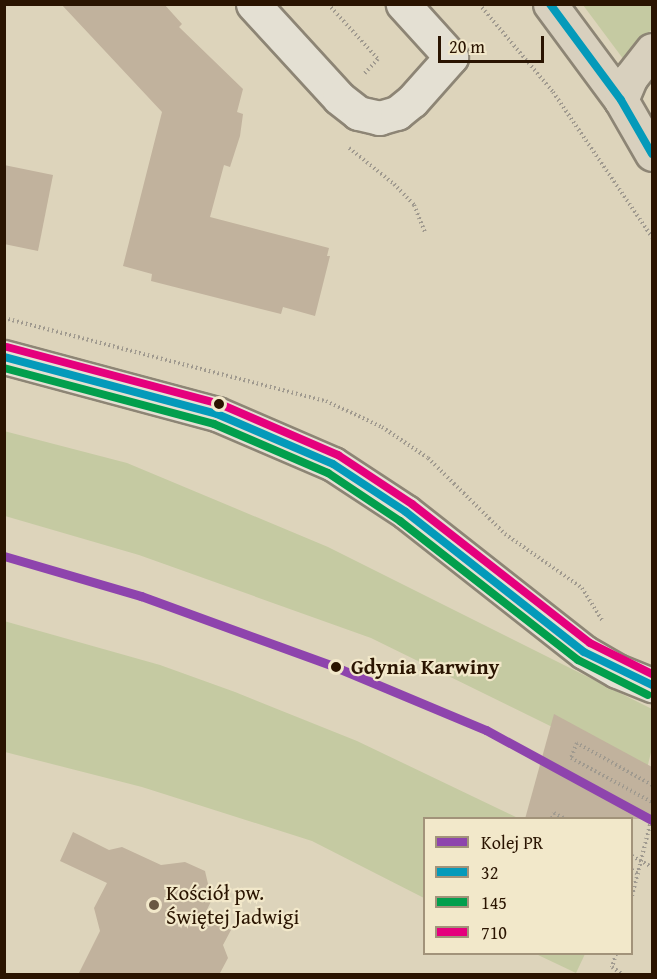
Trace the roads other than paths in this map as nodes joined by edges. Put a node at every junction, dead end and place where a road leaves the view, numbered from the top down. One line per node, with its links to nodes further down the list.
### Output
1 (253, 4): 2 (street)
2 (403, 4)
3 (550, 4): 5 (main road)
4 (652, 50): 5 (main road)
5 (621, 100): 6 (main road)
6 (652, 154)
7 (4, 357): 8 (street)
8 (652, 685)

